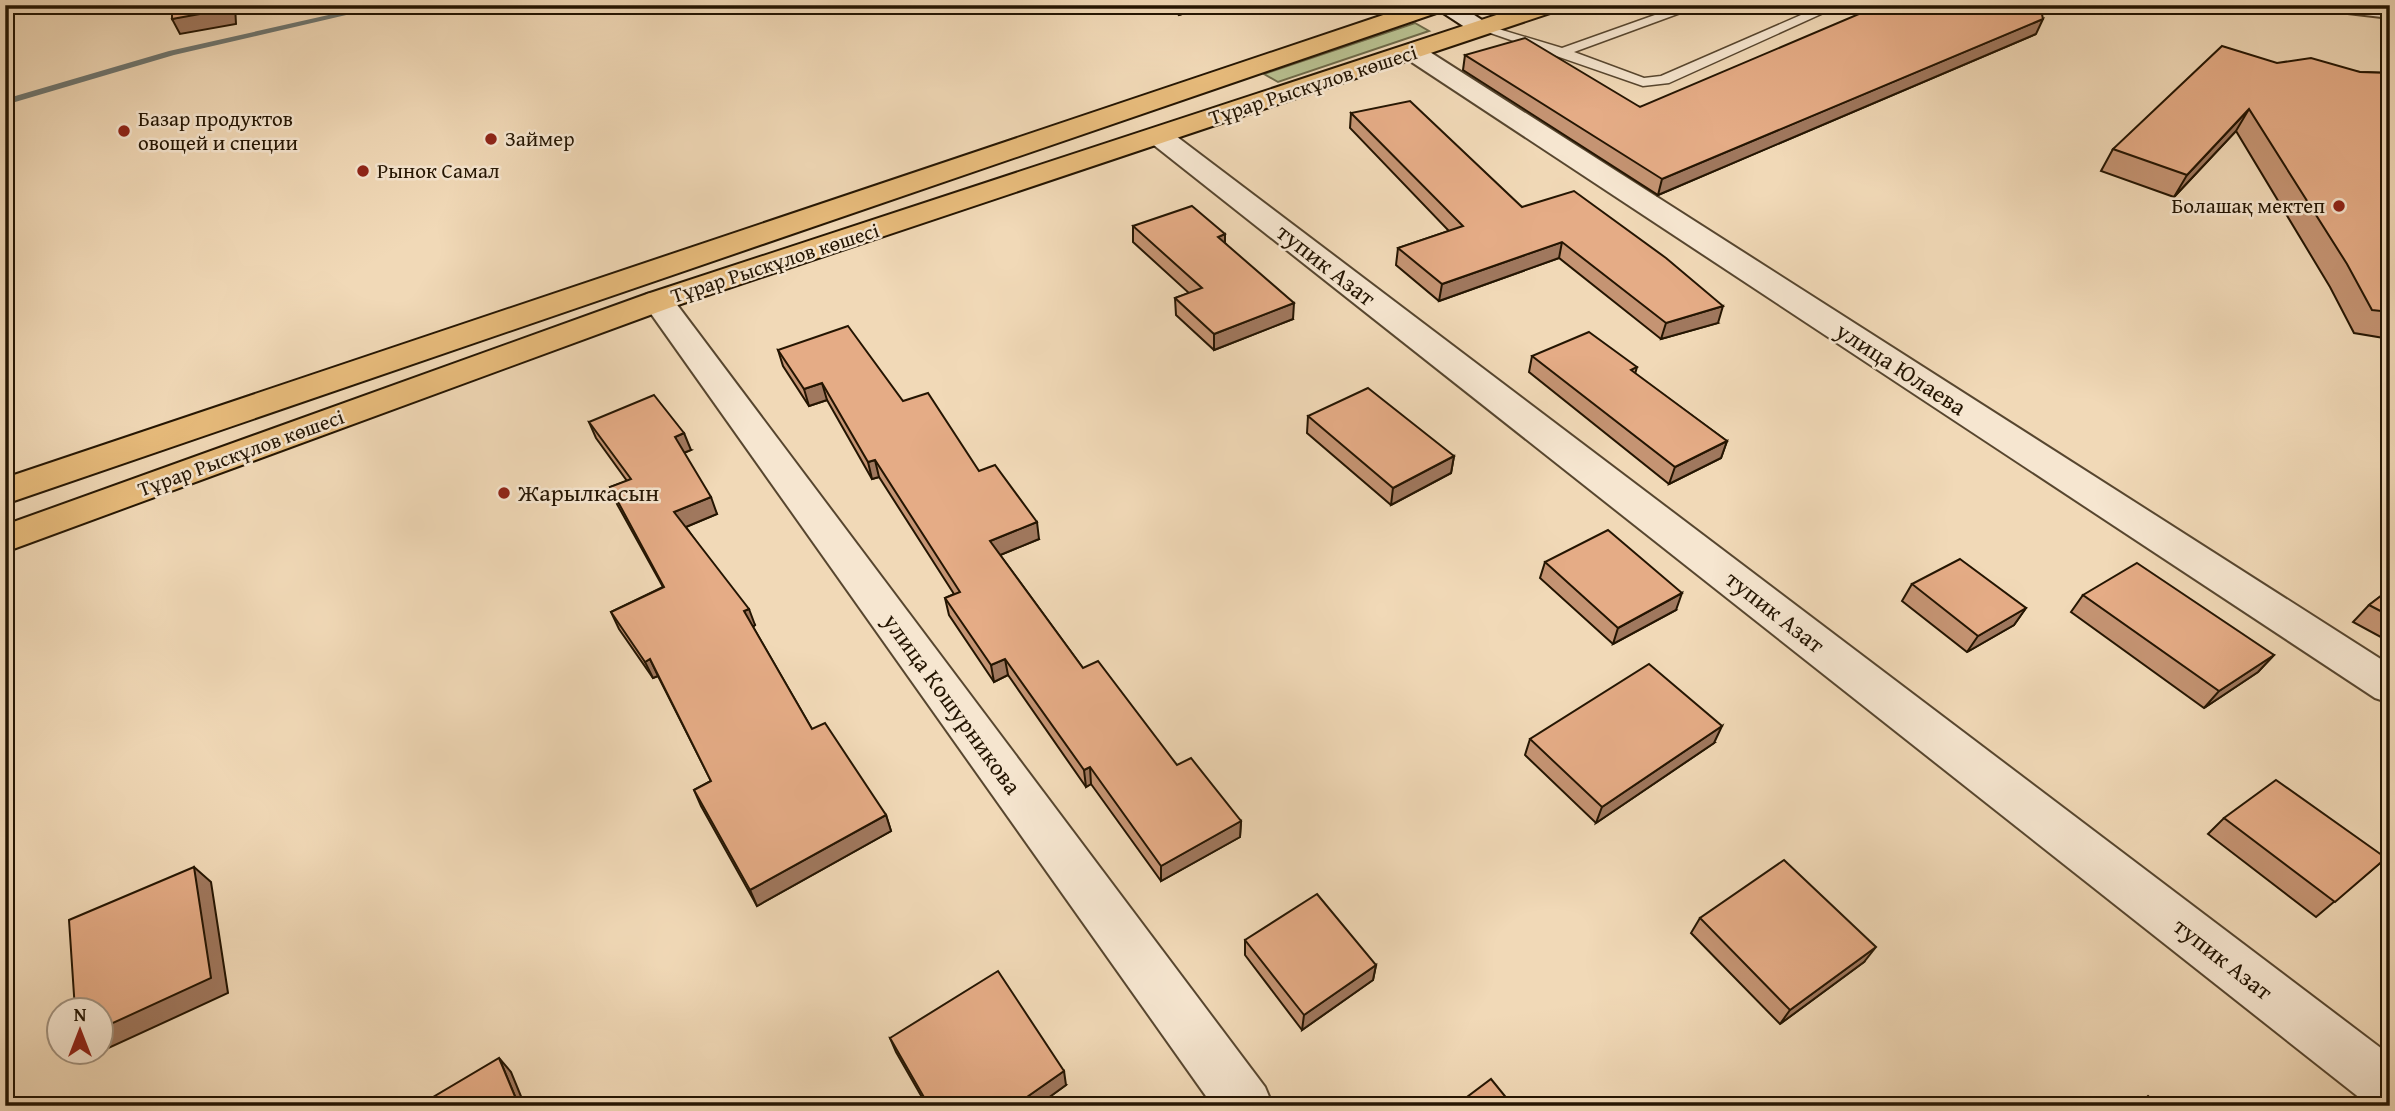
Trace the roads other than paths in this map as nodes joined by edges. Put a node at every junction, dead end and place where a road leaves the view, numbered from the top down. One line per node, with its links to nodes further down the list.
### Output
1 (1440, 5): 7 (street); 12 (main road, Тұрар Рыскұлов көшесі)
2 (1550, 5): 7 (main road, Тұрар Рыскұлов көшесі)
3 (1696, 5): 9 (lane)
4 (1835, 5): 9 (lane)
5 (2339, 5): 6 (street)
6 (2390, 11)
7 (1482, 28): 8 (main road, Тұрар Рыскұлов көшесі); 9 (lane)
8 (1413, 52): 10 (main road, Тұрар Рыскұлов көшесі); 14 (street, улица Юлаева)
9 (1562, 52)
10 (1159, 136): 11 (main road, Тұрар Рыскұлов көшесі); 15 (street, тупик Азат)
11 (659, 301): 13 (main road, Тұрар Рыскұлов көшесі); 16 (street, улица Кошурникова)
12 (5, 491)
13 (5, 539)
14 (2390, 686)
15 (2390, 1088)
16 (1247, 1106)

